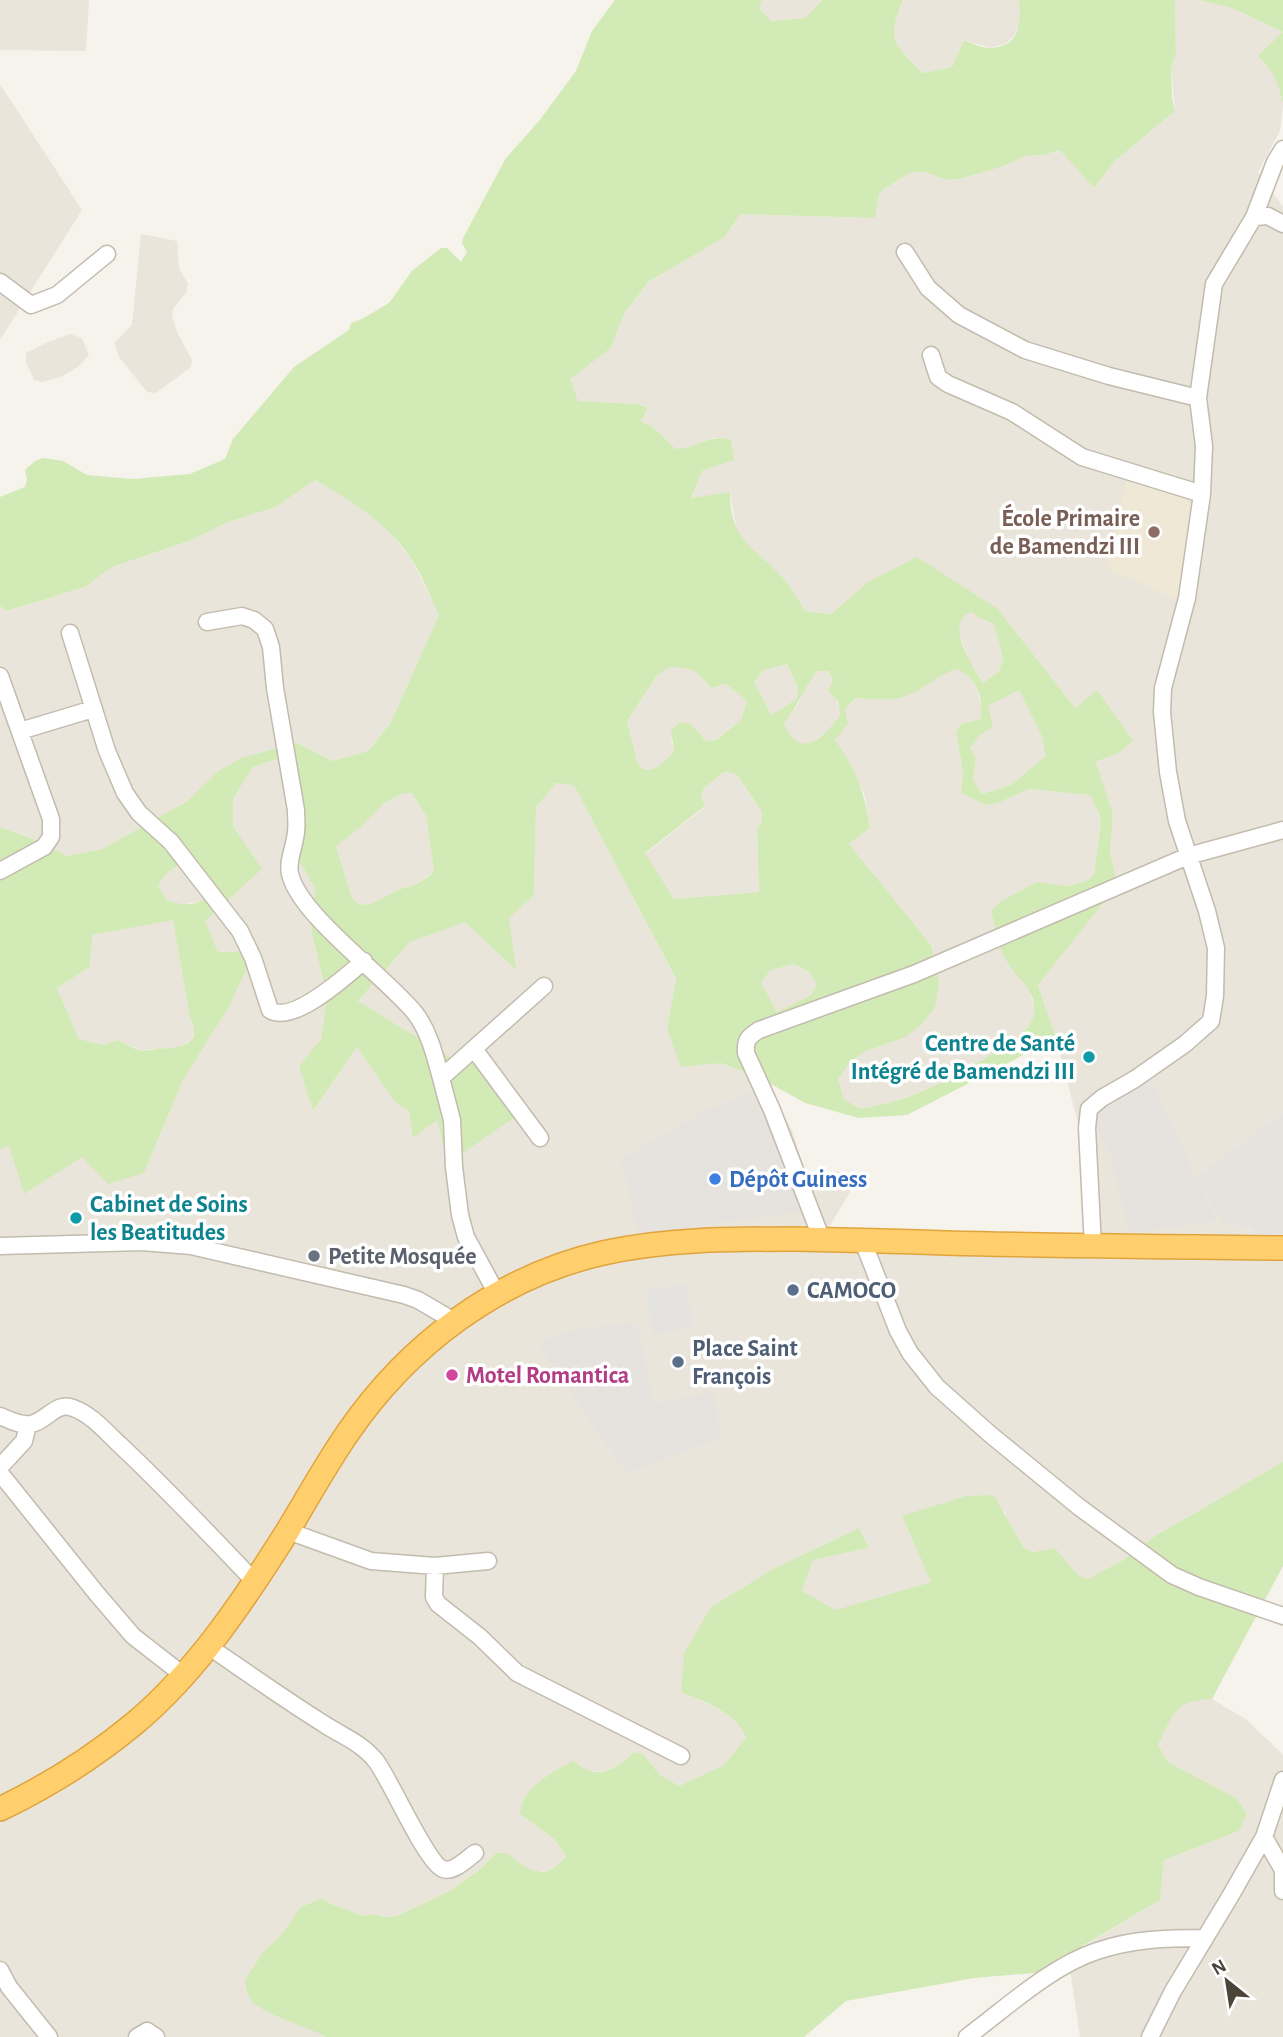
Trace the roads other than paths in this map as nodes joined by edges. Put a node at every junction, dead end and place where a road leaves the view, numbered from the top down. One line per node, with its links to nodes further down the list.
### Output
1 (1283, 149): 2 (street)
2 (1254, 217): 3 (street); 8 (street)
3 (1283, 224)
4 (905, 251): 8 (street)
5 (107, 254): 6 (street)
6 (0, 282)
7 (931, 355): 9 (street)
8 (1198, 398): 9 (street)
9 (1202, 494): 16 (street)
10 (207, 622): 18 (street)
11 (70, 633): 13 (street)
12 (0, 676): 14 (street)
13 (93, 709): 14 (street); 18 (street)
14 (20, 731): 17 (street)
15 (1283, 830): 16 (street)
16 (1188, 856): 24 (street); 26 (street)
17 (0, 871)
18 (364, 961): 21 (street)
19 (544, 986): 20 (street)
20 (474, 1049): 21 (street); 22 (street)
21 (441, 1078): 28 (street)
22 (540, 1138)
23 (862, 1239): 24 (highway); 26 (highway); 38 (street)
24 (822, 1240): 28 (highway)
25 (0, 1246): 29 (street)
26 (1093, 1247): 27 (highway)
27 (1283, 1248)
28 (497, 1294): 29 (highway)
29 (454, 1321): 34 (highway)
30 (0, 1416): 31 (street)
31 (28, 1425): 32 (street); 37 (street)
32 (0, 1467)
33 (0, 1473): 40 (street)
34 (288, 1531): 36 (street); 37 (highway)
35 (488, 1561): 36 (street)
36 (435, 1566): 41 (street)
37 (254, 1581): 39 (highway)
38 (1283, 1616)
39 (208, 1646): 40 (highway); 45 (street)
40 (183, 1675): 43 (highway)
41 (681, 1756)
42 (1283, 1780): 44 (street)
43 (0, 1809)
44 (1264, 1837): 46 (street); 47 (street)
45 (475, 1853)
46 (1283, 1891)
47 (1204, 1938): 52 (street); 53 (street)
48 (0, 1970): 49 (street)
49 (49, 2037)
50 (137, 2037): 51 (street)
51 (156, 2037)
52 (967, 2037)
53 (1150, 2037)

